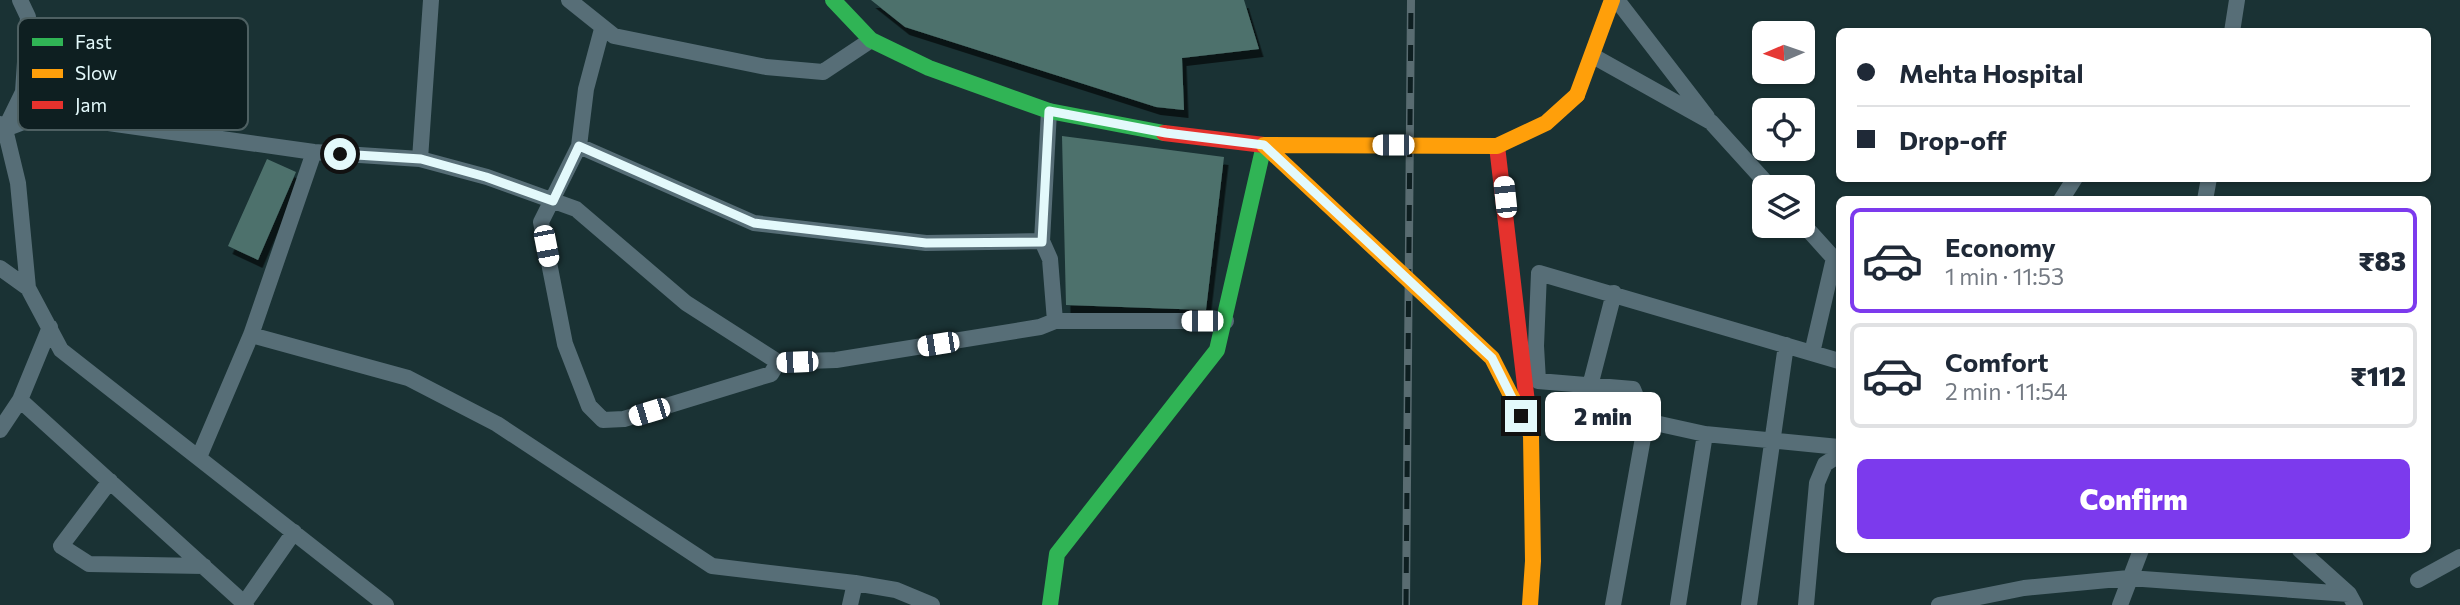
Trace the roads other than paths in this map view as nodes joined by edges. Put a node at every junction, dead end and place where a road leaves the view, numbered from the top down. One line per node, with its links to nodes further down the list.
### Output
1 (20, 0): 7 (street)
2 (431, 0): 21 (street)
3 (569, 0): 9 (street)
4 (833, 0): 10 (main road)
5 (1615, 0): 11 (main road); 14 (street)
6 (2237, 0): 8 (street)
7 (28, 18)
8 (2233, 28)
9 (602, 29): 10 (street); 18 (street)
10 (871, 40): 13 (main road)
11 (1593, 56): 14 (street); 19 (main road, bridge)
12 (18, 101): 15 (street)
13 (1049, 111): 17 (main road); 25 (street)
14 (1711, 122): 22 (street)
15 (3, 127): 29 (street)
16 (158, 130): 20 (street)
17 (1264, 145): 19 (main road, bridge); 32 (main road); 44 (main road, bridge)
18 (579, 146): 23 (street); 25 (street)
19 (1497, 146): 44 (main road, bridge)
20 (314, 152): 21 (street); 34 (street)
21 (421, 159): 23 (street)
22 (1759, 175)
23 (553, 201): 38 (street); 38 (street)
24 (1815, 237): 26 (street)
25 (1042, 242): 31 (street)
26 (1836, 260)
27 (1836, 265): 36 (street)
28 (0, 268): 29 (street)
29 (28, 288): 33 (street)
30 (1614, 293): 35 (street); 39 (street); 39 (street)
31 (1055, 321): 32 (street); 38 (street)
32 (1226, 321): 63 (main road)
33 (50, 327): 40 (street); 48 (street)
34 (251, 335): 48 (street); 57 (street)
35 (1786, 345): 36 (street); 45 (street)
36 (1812, 353): 37 (street)
37 (1836, 360)
38 (778, 362)
39 (1590, 386): 41 (street)
40 (20, 400): 42 (street); 49 (street)
41 (1646, 421): 43 (street); 65 (street)
42 (0, 430)
43 (1705, 434): 45 (street); 66 (street)
44 (1531, 435): 64 (main road, bridge)
45 (1771, 442): 46 (street); 67 (street)
46 (1836, 447)
47 (1836, 456): 68 (street)
48 (199, 457): 50 (street)
49 (110, 481): 54 (street); 54 (street)
50 (294, 532): 59 (street); 60 (street)
51 (2140, 553): 55 (street)
52 (2303, 553): 58 (street)
53 (2460, 557): 56 (street)
54 (204, 566): 59 (street)
55 (2129, 578): 58 (street); 69 (street); 70 (street)
56 (2418, 580)
57 (855, 583): 61 (street); 62 (street)
58 (2352, 599)
59 (244, 604)
60 (386, 605)
61 (850, 605)
62 (932, 605)
63 (1050, 605)
64 (1530, 605)
65 (1613, 605)
66 (1678, 605)
67 (1749, 605)
68 (1806, 605)
69 (1939, 605)
70 (2120, 605)

